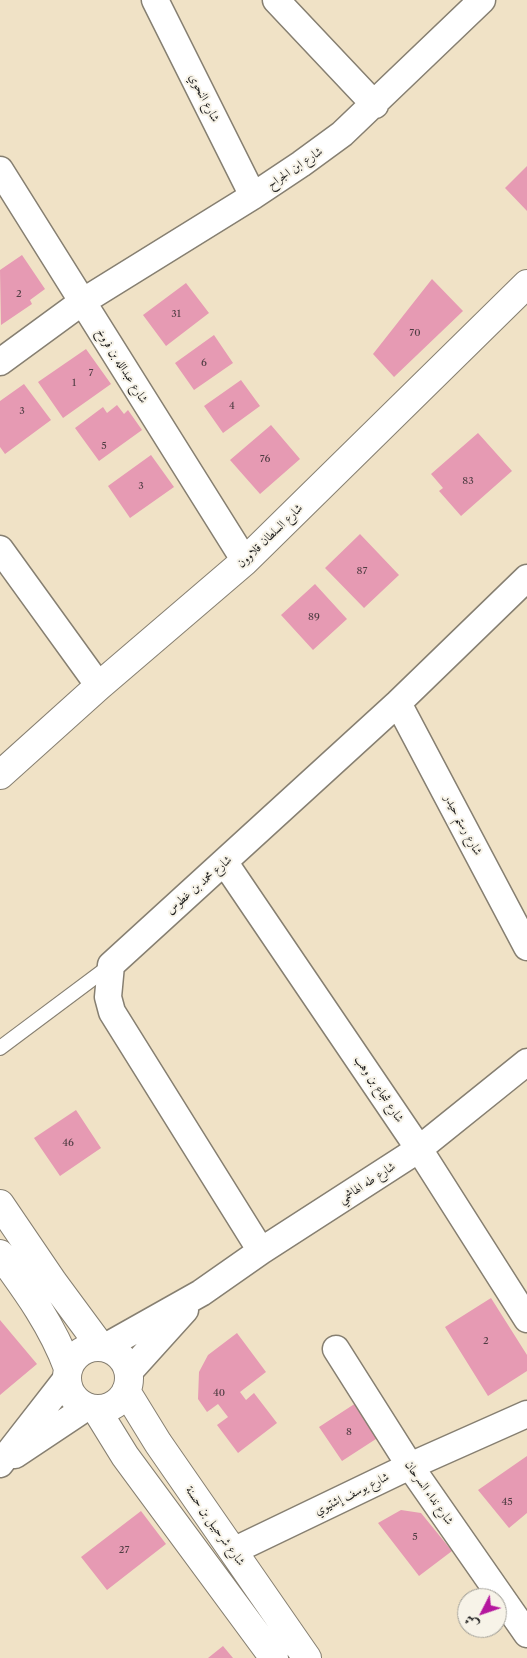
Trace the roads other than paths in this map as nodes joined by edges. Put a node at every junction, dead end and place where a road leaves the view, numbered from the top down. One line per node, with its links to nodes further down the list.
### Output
1 (155, 0): 6 (street, شارع النحوي)
2 (276, 0): 4 (street)
3 (482, 0): 4 (street, شارع ابن الجراح)
4 (375, 105): 6 (street, شارع ابن الجراح)
5 (0, 170): 8 (street, شارع عبدالله بن فروخ)
6 (253, 196): 8 (street, شارع ابن الجراح)
7 (527, 284): 11 (street, شارع السلطان قلاوون)
8 (82, 302): 9 (street, شارع ابن الجراح); 11 (street, شارع عبدالله بن فروخ)
9 (0, 362)
10 (0, 549): 13 (street)
11 (246, 561): 13 (street, شارع السلطان قلاوون)
12 (523, 590): 14 (street, شارع محمد بن غطوس)
13 (99, 686): 15 (street, شارع السلطان قلاوون)
14 (398, 704): 16 (street, شارع محمد بن غطوس); 17 (street, شارع رستم حيدر)
15 (0, 775)
16 (225, 863): 18 (street, شارع محمد بن غطوس); 21 (street, شارع شجاع بن وهب)
17 (527, 947)
18 (111, 966): 19 (lane); 23 (street)
19 (0, 1048)
20 (527, 1062): 21 (street, شارع طه الهاشمي)
21 (419, 1149): 23 (street, شارع طه الهاشمي); 26 (street, شارع شجاع بن وهب)
22 (0, 1204): 27 (street)
23 (262, 1251): 25 (street, شارع طه الهاشمي)
24 (0, 1254): 29 (street)
25 (201, 1293): 27 (street, شارع طه الهاشمي); 30 (street, شارع طه الهاشمي)
26 (527, 1319)
27 (103, 1347): 29 (street); 30 (street)
28 (336, 1349): 34 (street, شارع نداء السرحان)
29 (67, 1373): 31 (street); 33 (street)
30 (128, 1382): 31 (street); 35 (street, شارع شرحبيل بن حسنة)
31 (91, 1408): 33 (street); 37 (street)
32 (527, 1414): 34 (street, شارع يوسف إشتيوي)
33 (0, 1465)
34 (410, 1466): 35 (street, شارع يوسف إشتيوي); 36 (street, شارع نداء السرحان)
35 (233, 1551): 38 (street, شارع شرحبيل بن حسنة)
36 (527, 1634)
37 (274, 1658)
38 (307, 1658)

